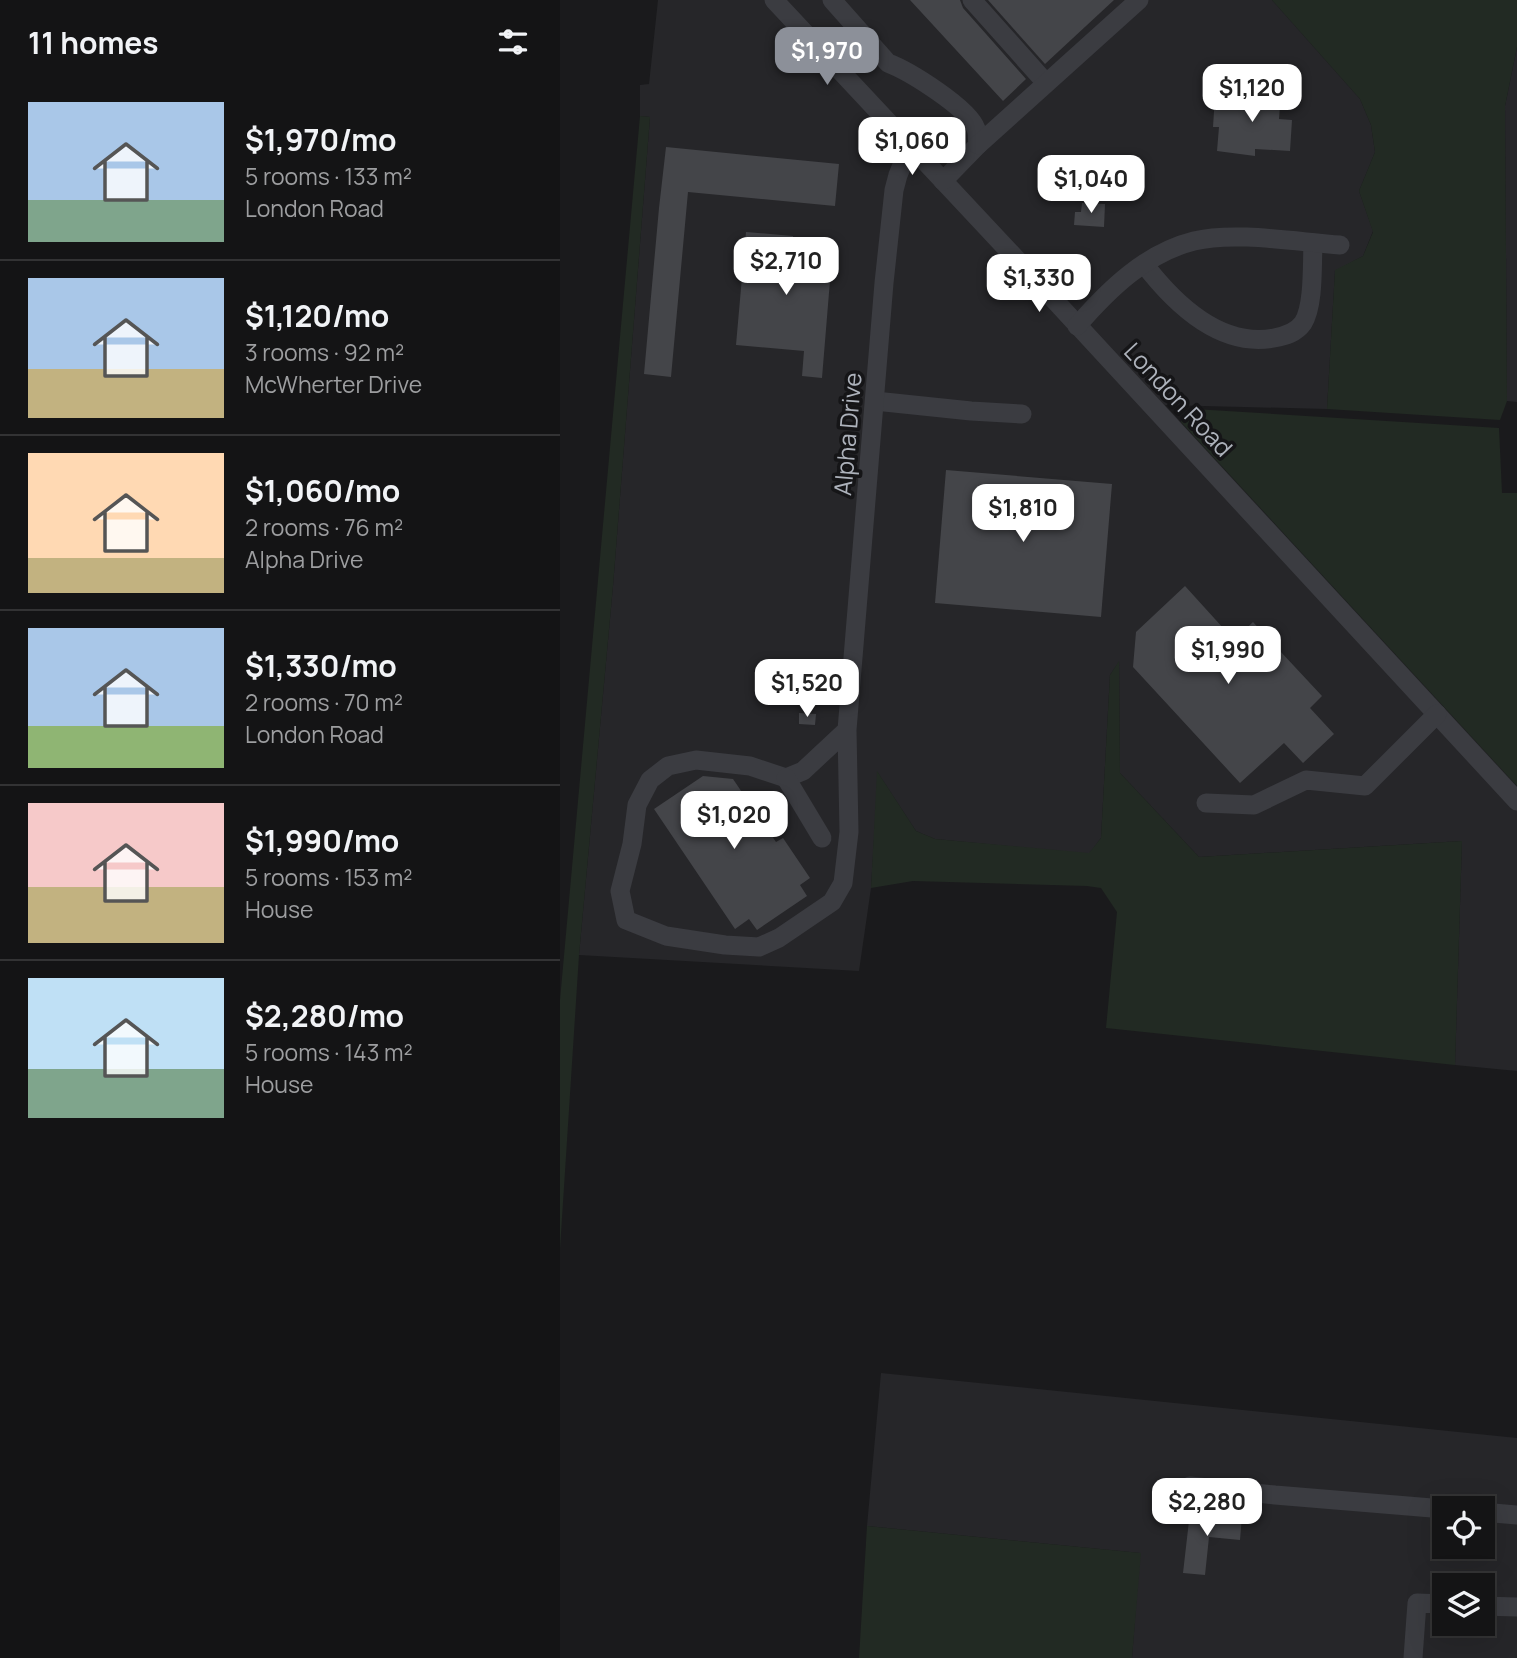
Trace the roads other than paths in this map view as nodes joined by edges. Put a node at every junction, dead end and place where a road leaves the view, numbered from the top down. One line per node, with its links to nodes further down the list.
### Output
1 (774, 0): 7 (street, London Road)
2 (832, 0): 6 (street)
3 (972, 0): 5 (street)
4 (1139, 0): 5 (street)
5 (1046, 83): 6 (street)
6 (978, 145): 8 (street)
7 (910, 146): 8 (street, London Road); 13 (street, Alpha Drive)
8 (943, 181): 12 (street, London Road)
9 (1314, 243): 10 (street); 11 (street); 11 (street)
10 (1340, 245)
11 (1144, 264): 12 (street)
12 (1077, 326): 15 (street, London Road)
13 (875, 401): 14 (street); 16 (street, Alpha Drive)
14 (1022, 414)
15 (1437, 714): 18 (street, London Road); 19 (street)
16 (847, 730): 17 (street); 17 (street, Alpha Drive)
17 (786, 778): 20 (street)
18 (1517, 801)
19 (1206, 803)
20 (822, 838)
21 (1190, 1486): 22 (street)
22 (1432, 1508)
23 (1495, 1513): 24 (street)
24 (1517, 1515)
25 (1432, 1604): 28 (street)
26 (1495, 1606): 27 (street)
27 (1517, 1607)
28 (1413, 1658)

